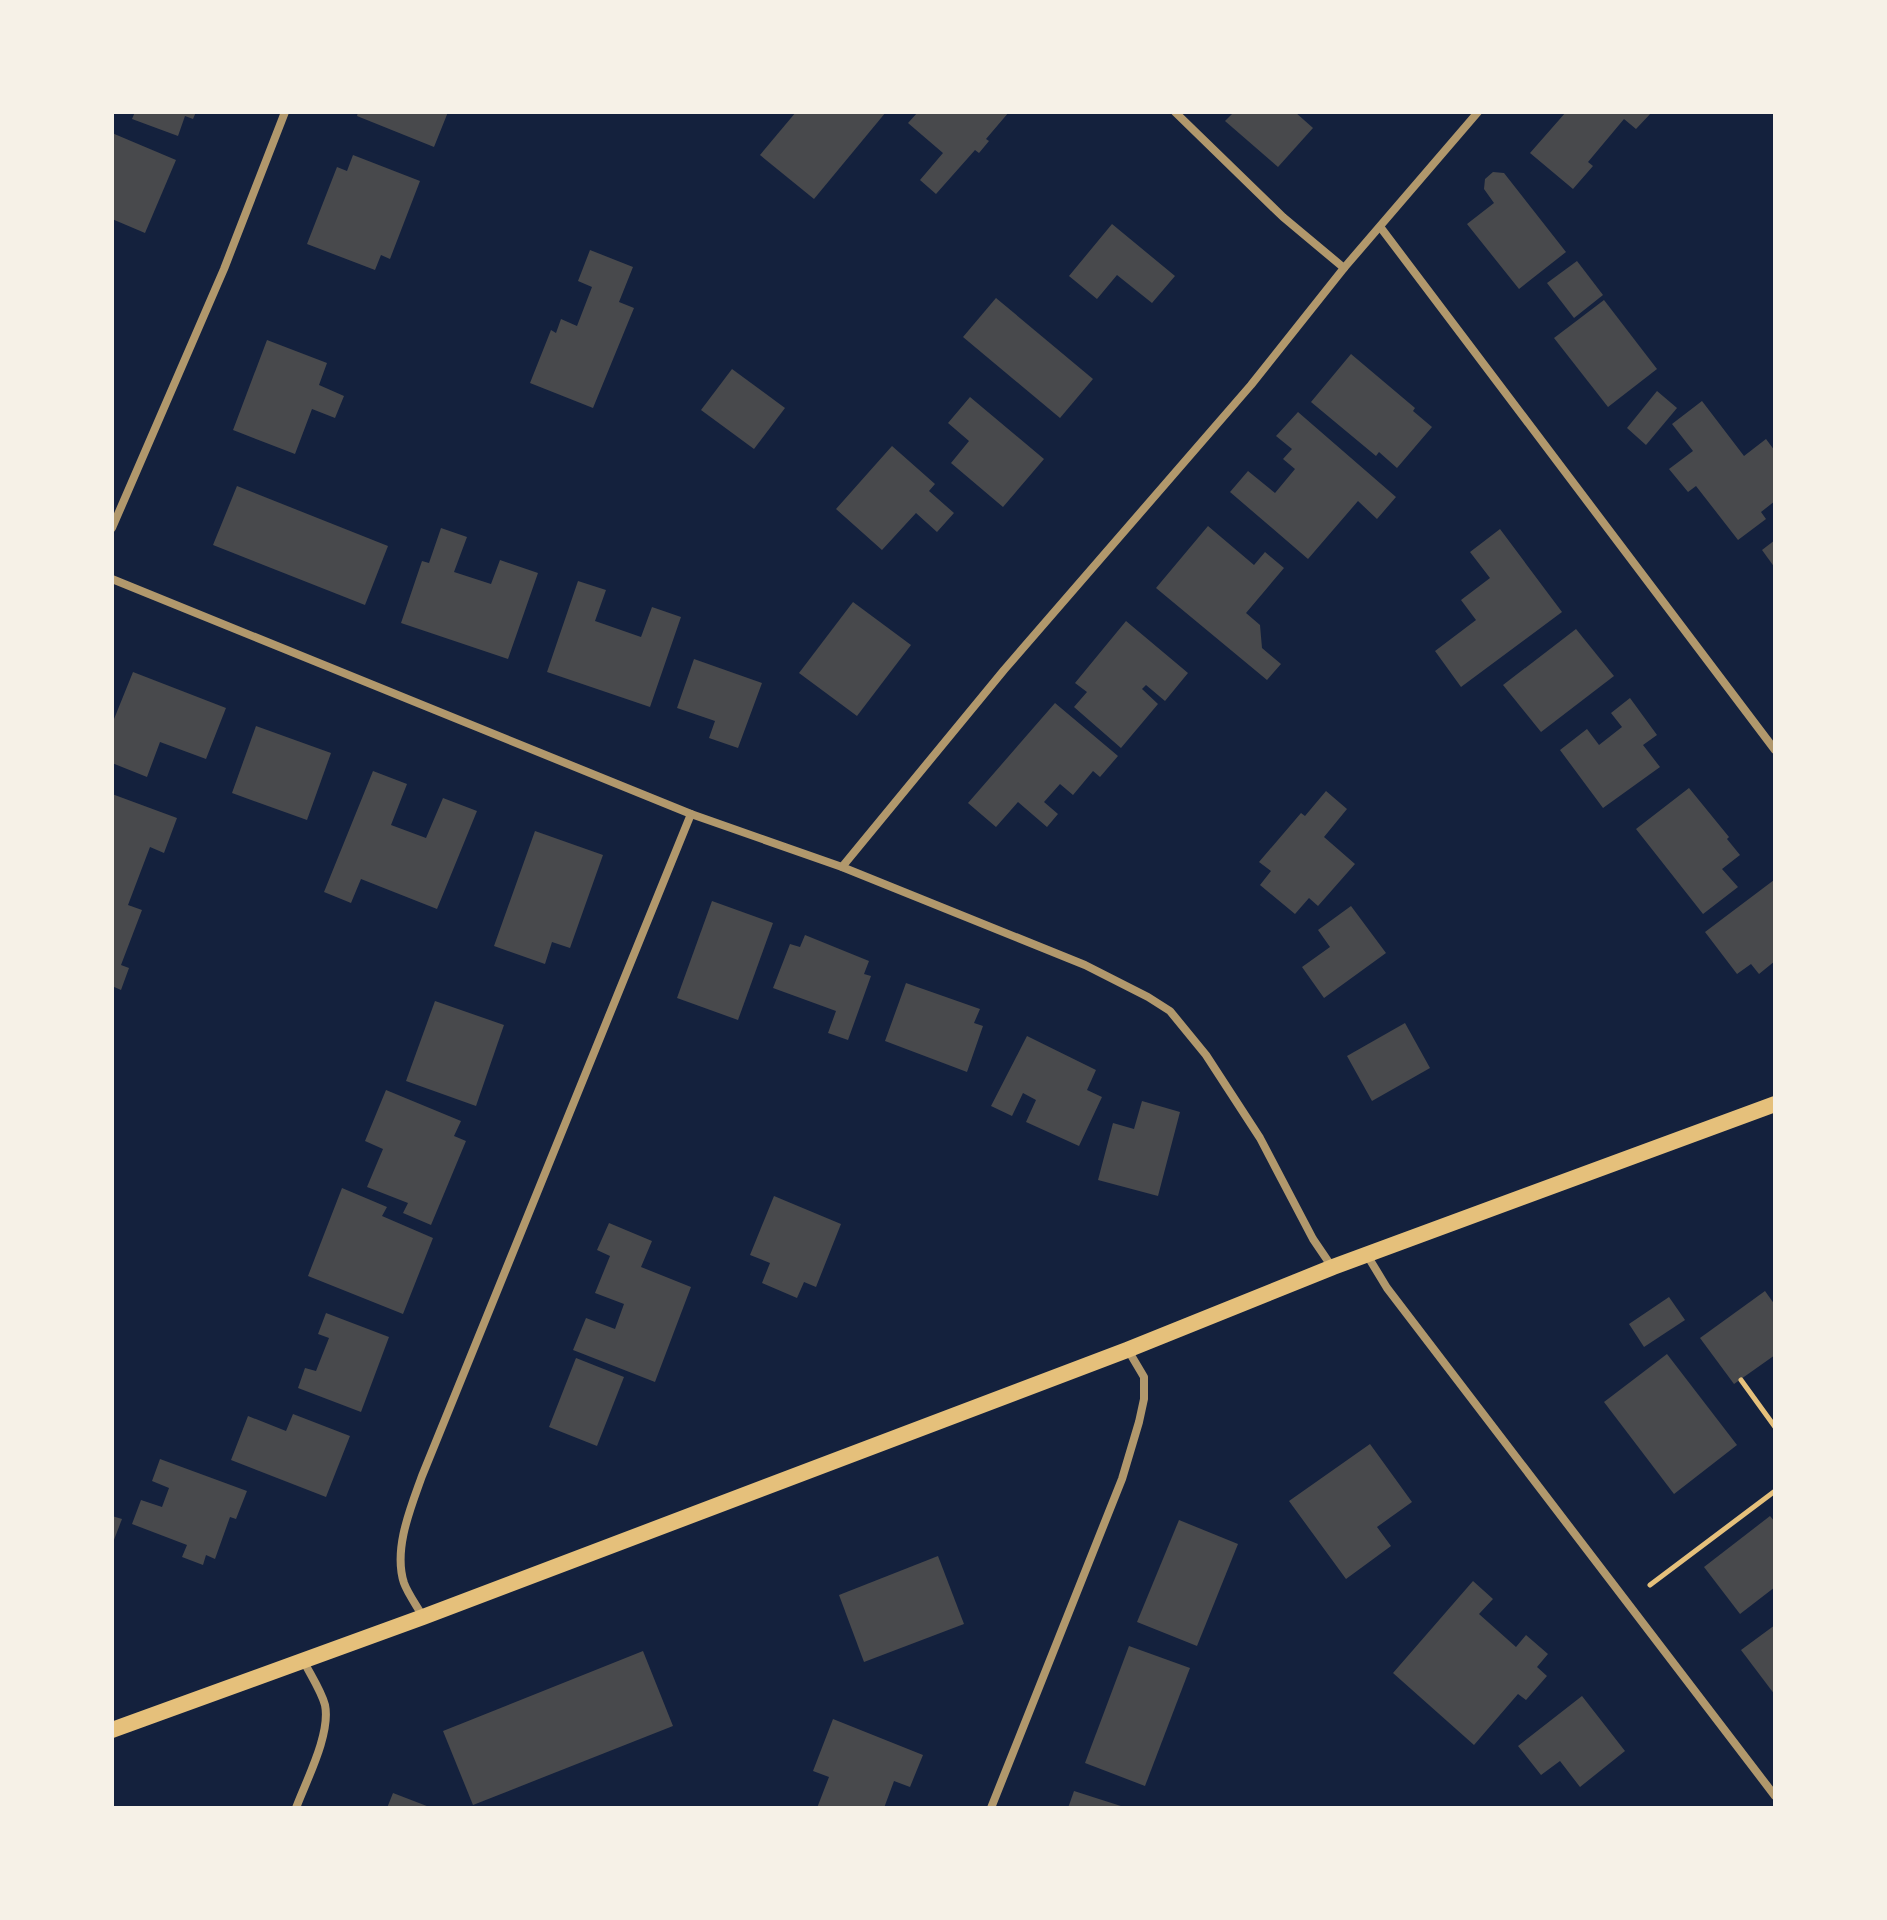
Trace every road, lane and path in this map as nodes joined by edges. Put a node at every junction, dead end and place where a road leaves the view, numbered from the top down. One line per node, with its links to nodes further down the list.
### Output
1 (285, 112): 6 (street)
2 (1175, 112): 5 (street)
3 (1478, 112): 4 (street)
4 (1381, 228): 5 (street); 8 (street)
5 (1344, 268): 10 (street)
6 (112, 528)
7 (112, 579): 9 (street)
8 (1775, 750)
9 (691, 814): 10 (street); 19 (street)
10 (842, 867): 13 (street)
11 (1775, 1104): 12 (main road)
12 (1367, 1255): 13 (main road); 18 (street)
13 (1333, 1267): 14 (main road)
14 (1127, 1350): 19 (main road); 24 (street)
15 (1741, 1380): 16 (path)
16 (1775, 1427)
17 (1775, 1491): 18 (path)
18 (1627, 1602): 22 (street)
19 (423, 1617): 20 (main road)
20 (303, 1659): 21 (main road); 23 (street)
21 (112, 1730)
22 (1775, 1796)
23 (296, 1808)
24 (991, 1808)

